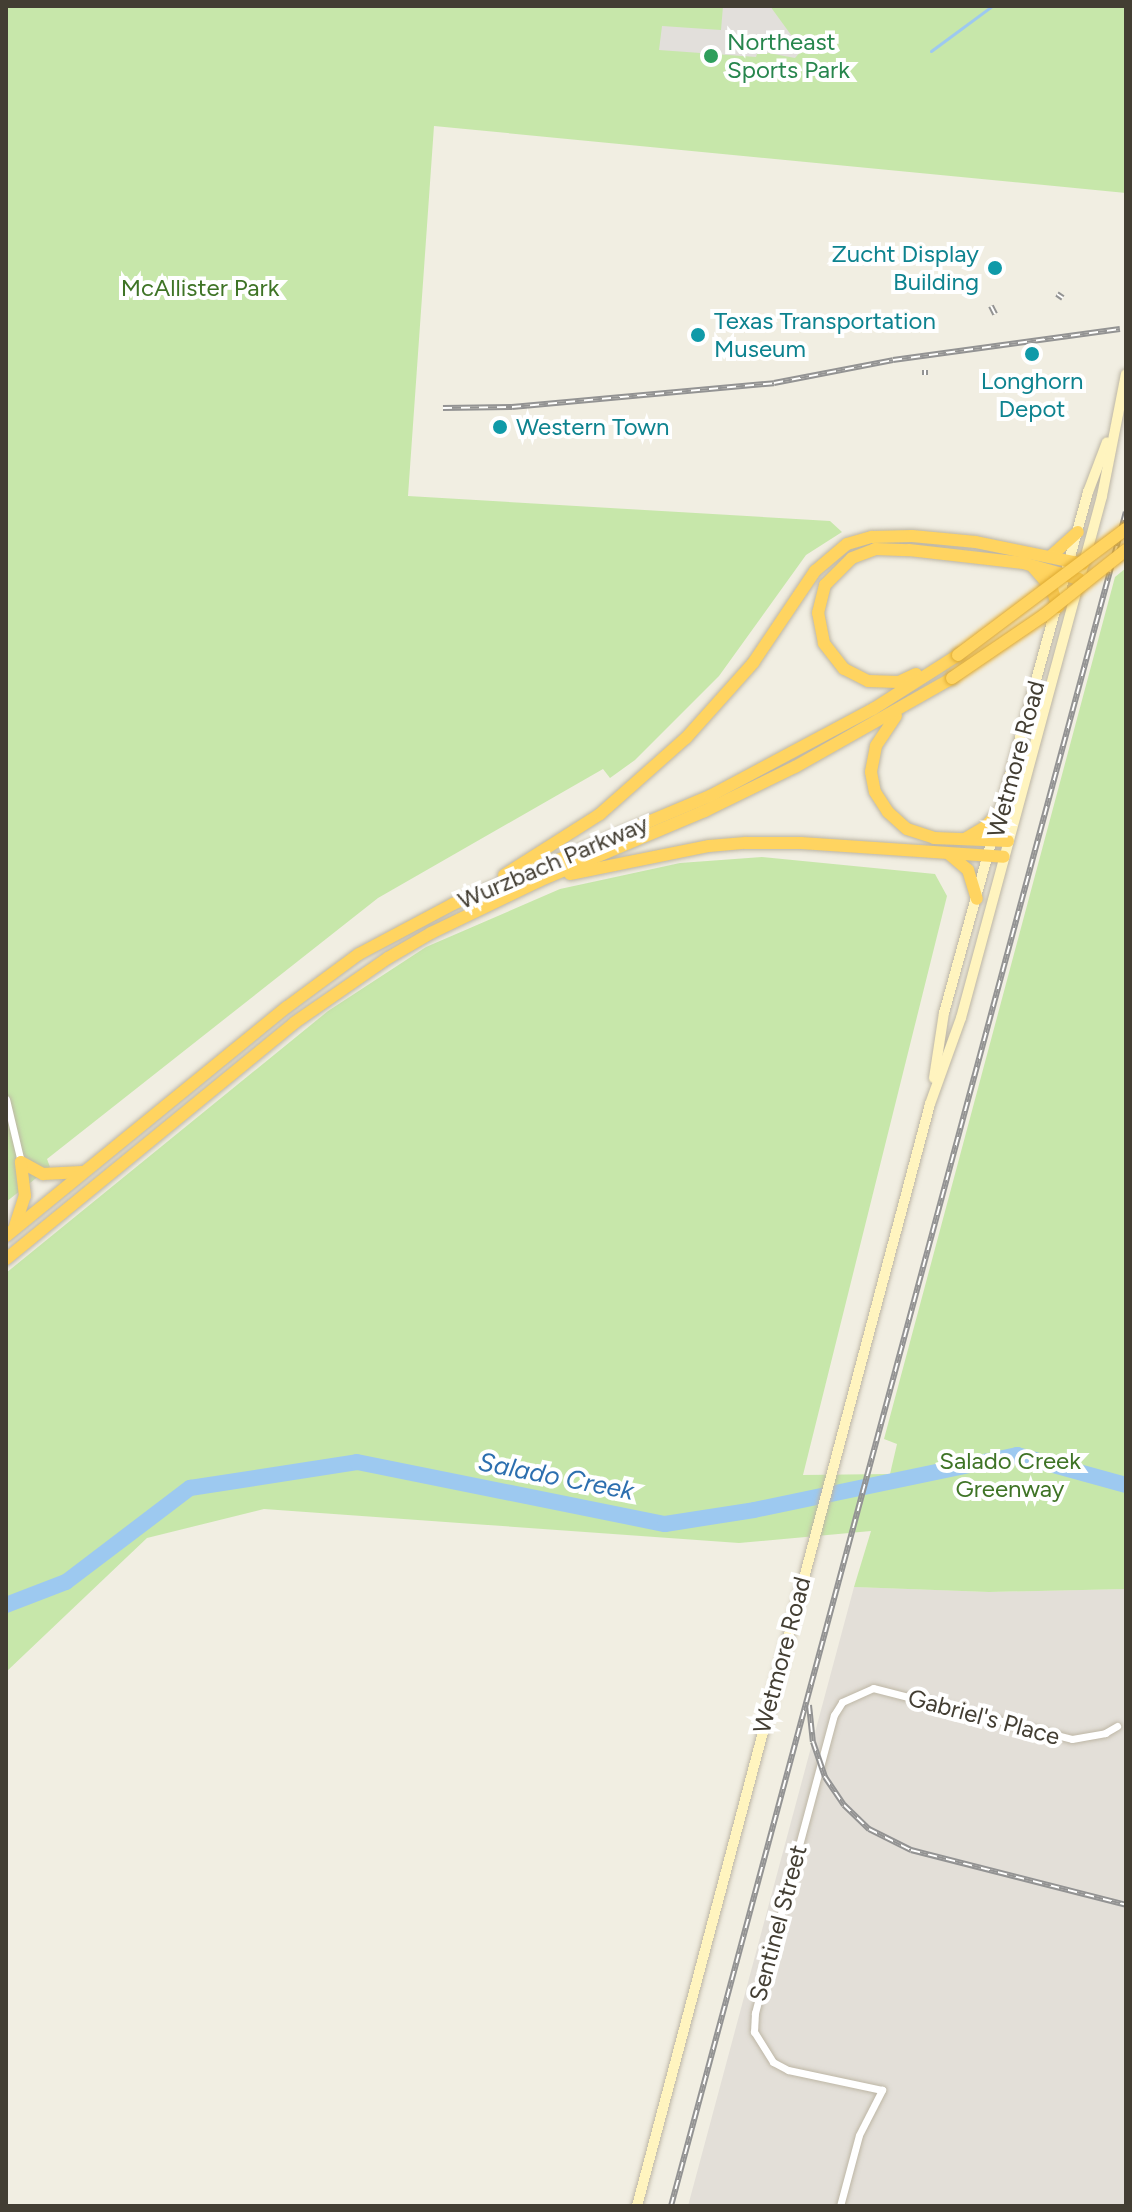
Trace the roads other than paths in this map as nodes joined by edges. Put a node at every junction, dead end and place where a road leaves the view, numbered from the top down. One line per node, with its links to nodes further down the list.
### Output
1 (1126, 374): 2 (main road, Wetmore Road)
2 (1116, 417): 4 (main road, Wetmore Road); 7 (main road, Wetmore Road)
3 (1126, 529): 11 (highway, Wurzbach Parkway, bridge)
4 (1078, 532): 6 (highway); 7 (main road, Wetmore Road)
5 (1126, 550): 12 (highway, Wurzbach Parkway, bridge)
6 (1051, 556): 7 (highway); 22 (highway)
7 (1077, 563): 9 (main road, Wetmore Road)
8 (1030, 565): 9 (highway); 10 (highway); 11 (highway)
9 (1073, 577): 10 (main road, Wetmore Road); 16 (main road, Wetmore Road)
10 (1058, 607): 13 (main road, Wetmore Road)
11 (958, 655): 22 (highway, Wurzbach Parkway)
12 (904, 707): 14 (highway); 20 (highway, Wurzbach Parkway)
13 (1002, 809): 14 (highway); 15 (main road, Wetmore Road)
14 (965, 839): 15 (highway)
15 (993, 841): 16 (highway); 18 (main road, Wetmore Road)
16 (1008, 841): 19 (main road, Wetmore Road)
17 (946, 852): 18 (highway); 20 (highway); 21 (highway)
18 (989, 855): 19 (highway); 21 (main road, Wetmore Road)
19 (1004, 857): 24 (main road, Wetmore Road)
20 (539, 881): 28 (highway, Wurzbach Parkway)
21 (977, 899): 24 (main road, Wetmore Road)
22 (453, 904): 26 (highway, Wurzbach Parkway)
23 (6, 1099): 25 (street)
24 (930, 1104): 31 (main road, Wetmore Road)
25 (21, 1162): 26 (highway); 27 (highway)
26 (86, 1171): 27 (highway, Wurzbach Parkway)
27 (10, 1233)
28 (6, 1259)
29 (852, 1695): 30 (street, Gabriel's Place); 32 (street, Sentinel Street)
30 (1117, 1726)
31 (637, 2206)
32 (840, 2206)

